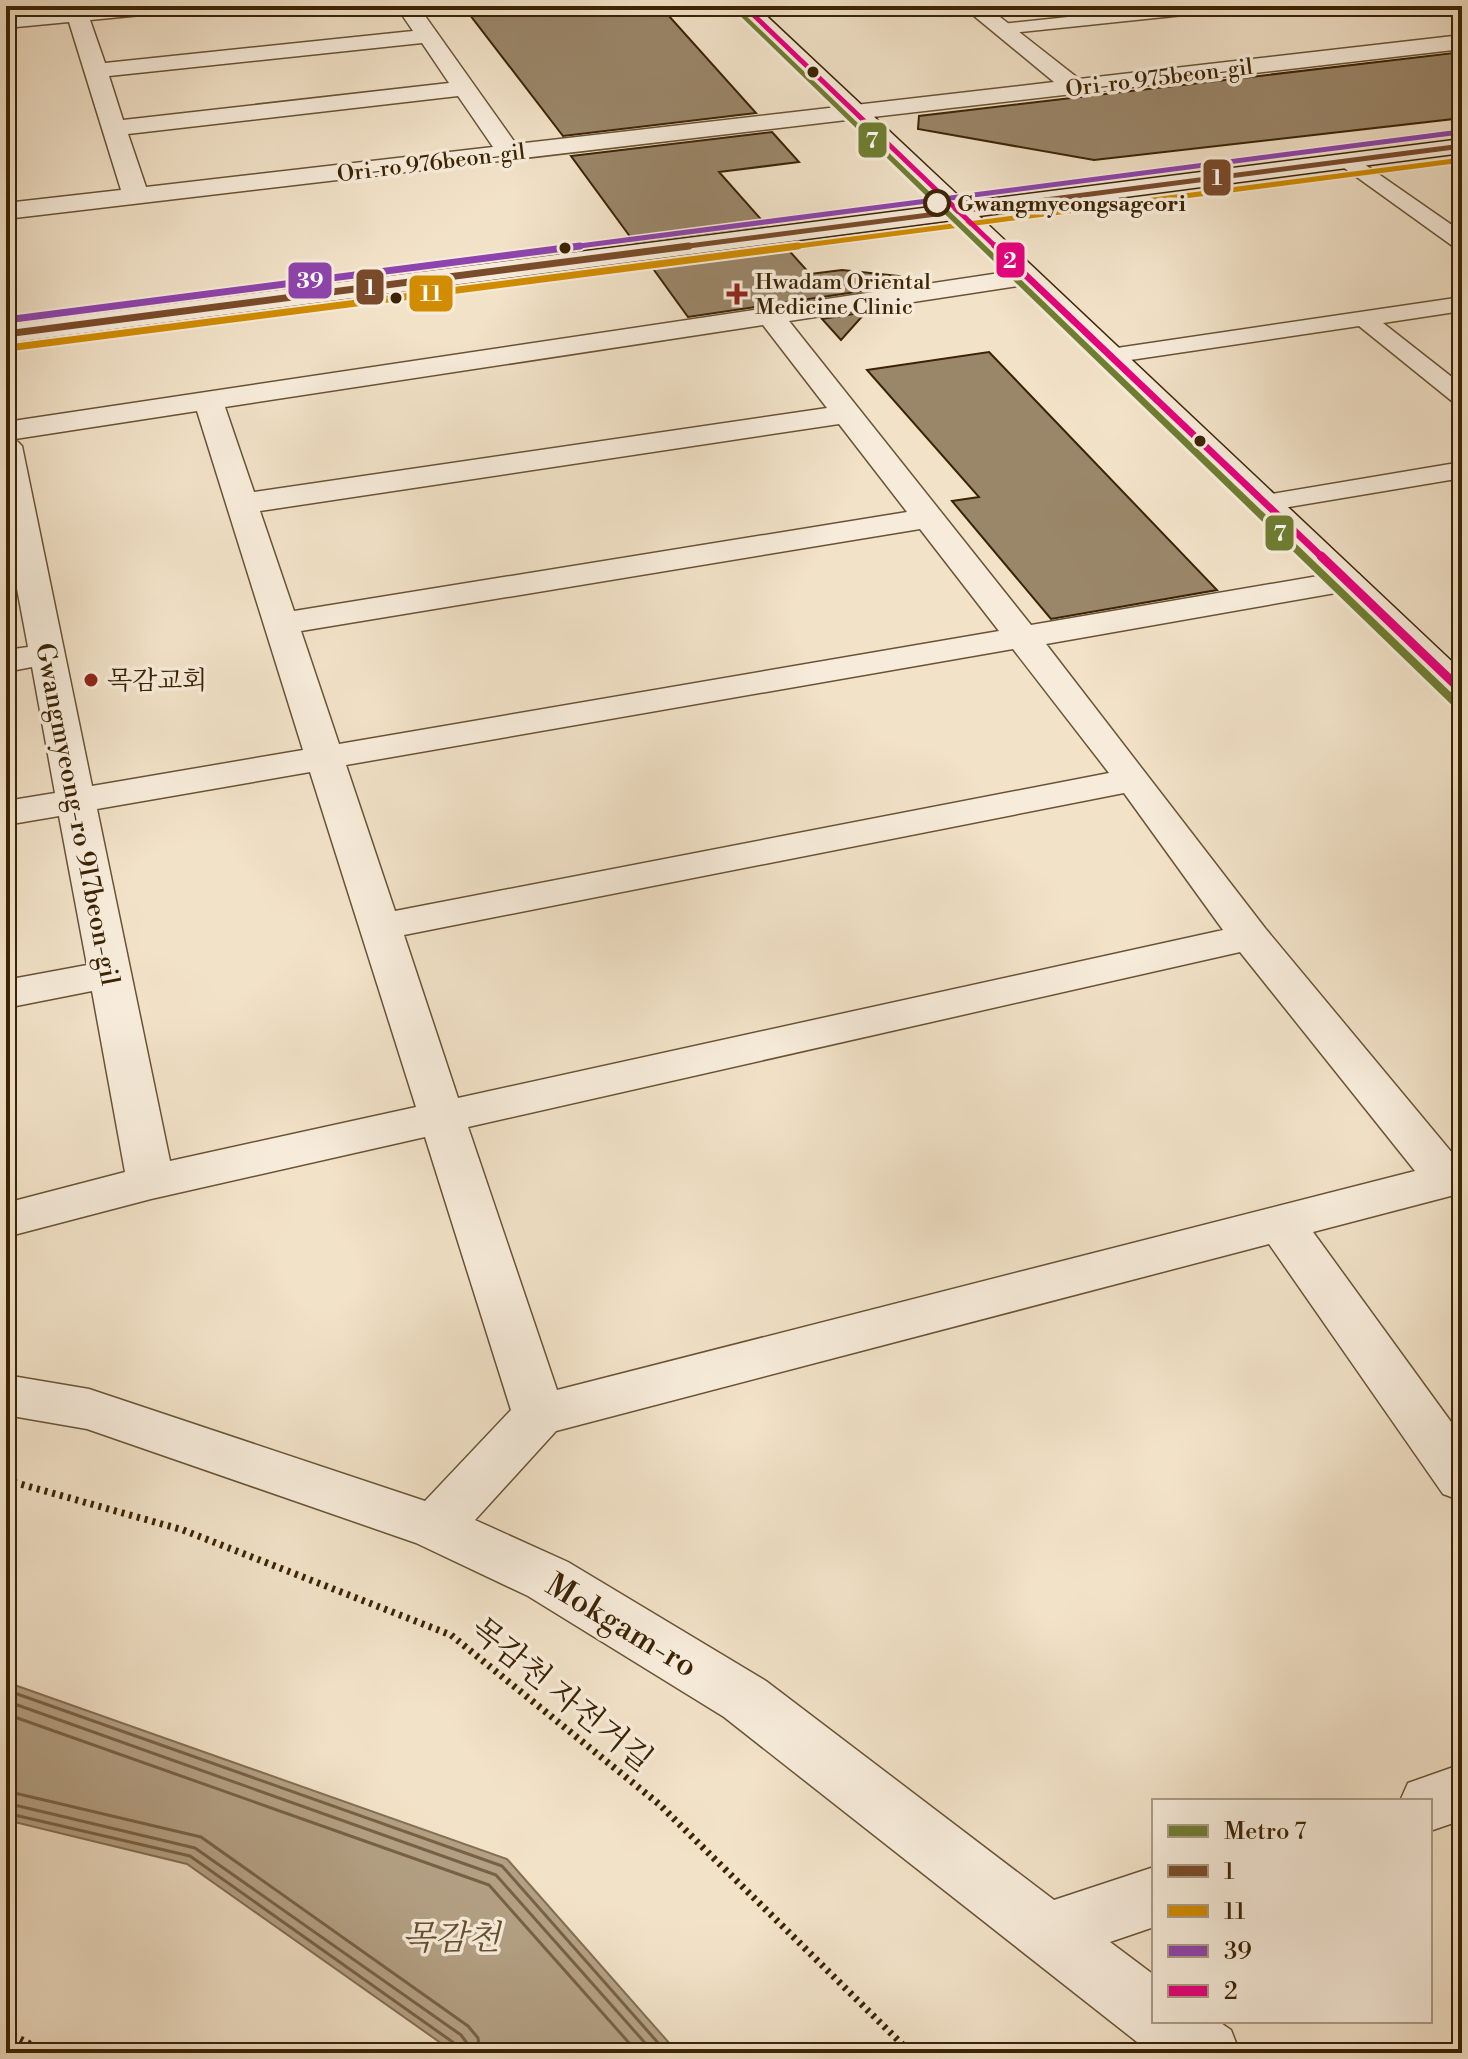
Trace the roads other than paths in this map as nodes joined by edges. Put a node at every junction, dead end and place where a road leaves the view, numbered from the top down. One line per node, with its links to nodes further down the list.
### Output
1 (172, 6): 6 (street)
2 (407, 6): 9 (street)
3 (744, 6): 14 (street)
4 (973, 6): 8 (street)
5 (1222, 6): 8 (lane)
6 (76, 10): 7 (street); 11 (street)
7 (6, 22)
8 (1002, 29): 12 (street)
9 (428, 36): 11 (street); 13 (street)
10 (1462, 42): 12 (street, Ori-ro 975beon-gil)
11 (96, 71): 15 (street)
12 (1074, 87): 14 (street, Ori-ro 975beon-gil)
13 (464, 88): 15 (street); 17 (street)
14 (855, 112): 17 (street, Ori-ro 976beon-gil); 20 (street)
15 (114, 128): 19 (street)
16 (1462, 146): 18 (street)
17 (509, 152): 19 (street, Ori-ro 976beon-gil)
18 (1347, 161): 20 (street); 22 (lane)
19 (136, 196): 21 (street, Ori-ro 976beon-gil)
20 (957, 210): 23 (street); 27 (street)
21 (6, 211)
22 (1462, 242)
23 (1027, 277): 25 (street); 28 (street)
24 (1462, 304): 26 (lane)
25 (772, 318): 30 (street); 31 (street)
26 (1364, 319): 28 (lane); 29 (lane)
27 (6, 334)
28 (1110, 356): 35 (street)
29 (1462, 397)
30 (209, 403): 32 (street); 36 (street)
31 (847, 414): 36 (street); 37 (street)
32 (6, 431)
33 (6, 446): 38 (street, Gwangmyeong-ro 917beon-gil)
34 (1462, 470): 35 (lane)
35 (1265, 503): 39 (street)
36 (242, 504): 40 (street)
37 (928, 518): 40 (street); 41 (street)
38 (15, 539): 42 (street, Gwangmyeong-ro 917beon-gil)
39 (1347, 581): 41 (street); 44 (street)
40 (281, 624): 45 (street)
41 (1022, 637): 45 (street); 46 (street)
42 (47, 654): 43 (street); 47 (street, Gwangmyeong-ro 917beon-gil)
43 (6, 661)
44 (1461, 689)
45 (325, 758): 47 (street); 49 (street)
46 (1134, 780): 49 (street); 50 (street)
47 (76, 801): 48 (street); 51 (street, Gwangmyeong-ro 917beon-gil)
48 (6, 813)
49 (380, 927): 53 (street)
50 (1250, 937): 53 (street); 54 (street)
51 (109, 974): 52 (street); 55 (street, Gwangmyeong-ro 917beon-gil)
52 (6, 994)
53 (443, 1119): 55 (street); 59 (street)
54 (1455, 1178): 57 (street)
55 (151, 1182): 56 (street)
56 (6, 1220)
57 (1280, 1223): 59 (street); 60 (street)
58 (6, 1395): 61 (street, Mokgam-ro)
59 (539, 1415): 61 (street)
60 (1462, 1479)
61 (435, 1527): 65 (street, Mokgam-ro)
62 (1462, 1792): 63 (street)
63 (1432, 1802)
64 (1152, 1898): 65 (street)
65 (1046, 1933): 66 (street, Mokgam-ro)
66 (1152, 2014)
67 (1165, 2023): 68 (street)
68 (1207, 2053)

